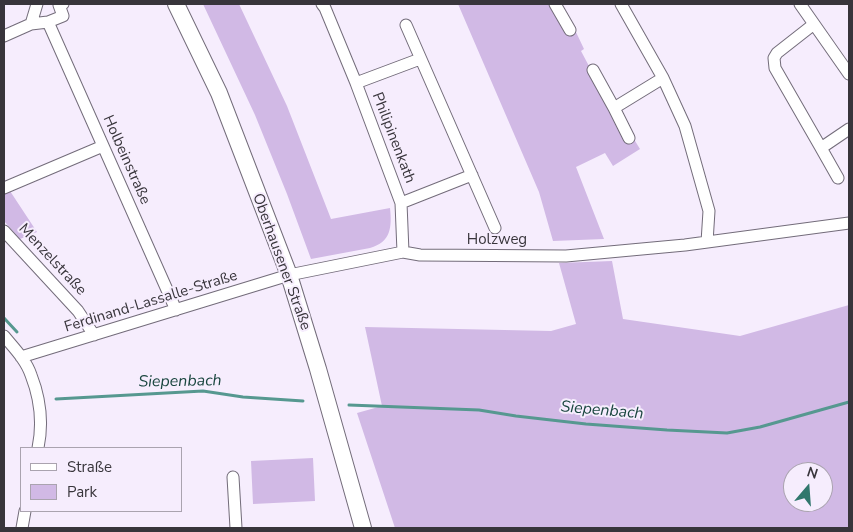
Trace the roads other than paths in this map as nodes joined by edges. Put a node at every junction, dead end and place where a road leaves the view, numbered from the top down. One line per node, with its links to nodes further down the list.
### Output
1 (37, 4): 9 (street)
2 (60, 4): 8 (street)
3 (176, 4): 33 (main road, Oberhausener Straße)
4 (322, 4): 18 (street, Philipinenkath)
5 (555, 4): 12 (street)
6 (621, 4): 17 (street)
7 (800, 4): 10 (street)
8 (48, 22): 9 (street); 22 (street, Holbeinstraße)
9 (31, 24): 13 (street)
10 (814, 24): 16 (street); 23 (street)
11 (406, 26): 14 (street)
12 (570, 30)
13 (4, 36)
14 (420, 59): 18 (street, Philipinenkath); 24 (street)
15 (592, 70): 19 (street)
16 (849, 74)
17 (662, 78): 19 (street); 31 (street)
18 (356, 83): 27 (street, Philipinenkath)
19 (614, 108): 21 (street)
20 (849, 129): 23 (street)
21 (629, 138)
22 (103, 146): 26 (street); 34 (street, Holbeinstraße)
23 (821, 148): 25 (street)
24 (472, 175): 27 (street, Philipinenkath); 29 (street)
25 (838, 178)
26 (4, 188)
27 (401, 203): 32 (street, Philipinenkath)
28 (849, 223): 31 (street, Holzweg)
29 (495, 228)
30 (4, 231): 35 (street, Menzelstraße)
31 (707, 242): 32 (street, Holzweg)
32 (403, 252): 33 (street, Holzweg)
33 (289, 275): 34 (street, Ferdinand-Lassalle-Straße); 43 (main road, Oberhausener Straße)
34 (176, 310): 35 (street, Ferdinand-Lassalle-Straße)
35 (94, 335): 37 (street, Ferdinand-Lassalle-Straße)
36 (4, 336): 37 (street)
37 (22, 357): 38 (street)
38 (38, 447)
39 (233, 477): 42 (street)
40 (25, 512): 41 (street)
41 (22, 528)
42 (236, 528)
43 (363, 528)

